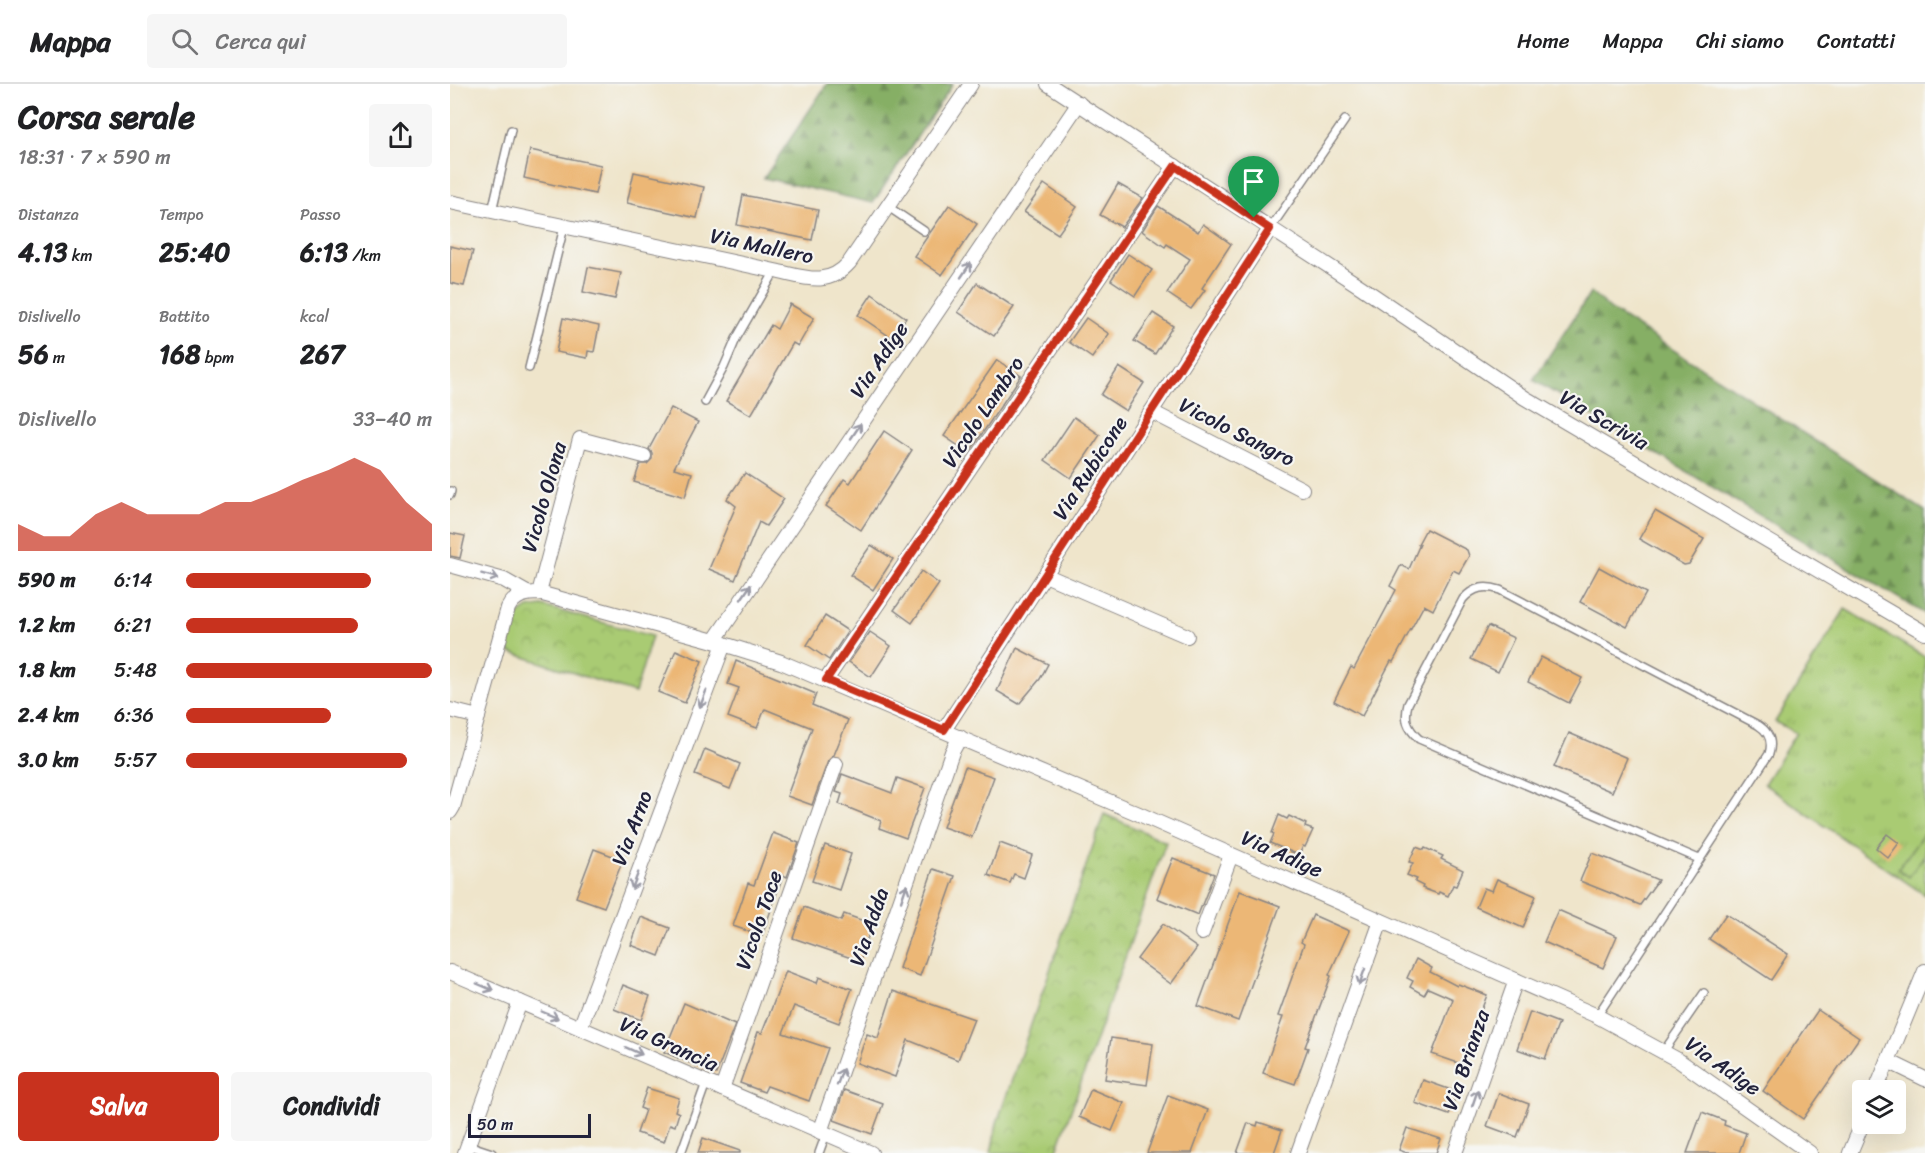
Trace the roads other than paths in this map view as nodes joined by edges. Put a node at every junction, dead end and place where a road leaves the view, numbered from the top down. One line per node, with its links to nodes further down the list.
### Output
1 (971, 84): 8 (street, Via Mallero)
2 (1048, 84): 3 (street)
3 (1079, 103): 6 (street); 24 (street, Via Adige, one-way to 3)
4 (1345, 120): 11 (lane)
5 (511, 130): 9 (lane)
6 (1175, 166): 11 (street); 25 (street, Vicolo Lambro)
7 (450, 202): 9 (street, Via Mallero)
8 (887, 207): 12 (lane); 13 (street, Via Mallero)
9 (492, 211): 10 (street, Via Mallero)
10 (564, 227): 13 (street, Via Mallero); 14 (lane)
11 (1270, 229): 16 (street, Via Rubicone); 22 (street, Via Scrivia)
12 (924, 231)
13 (775, 271): 15 (lane)
14 (529, 368)
15 (705, 402)
16 (1152, 412): 18 (street, Vicolo Sangro); 20 (street, Via Rubicone)
17 (644, 456): 21 (street, Vicolo Olona)
18 (1302, 489)
19 (450, 565): 21 (street, Via Adige, one-way to 21)
20 (1045, 575): 23 (street); 28 (street, Via Rubicone)
21 (533, 593): 24 (street, Via Adige); 27 (street)
22 (1925, 633)
23 (1186, 636)
24 (719, 642): 25 (street, Via Adige); 42 (street, Via Arno, one-way to 42)
25 (826, 680): 28 (street, Via Adige)
26 (450, 710): 27 (street)
27 (478, 717): 31 (street)
28 (944, 730): 29 (street, Via Adige)
29 (960, 737): 32 (street, Via Adige); 49 (street, Via Adda, one-way to 29)
30 (836, 764): 48 (street, Vicolo Toce)
31 (450, 812)
32 (1231, 855): 34 (street, Via Adige); 35 (street)
33 (1699, 859): 33 (lane); 41 (lane)
34 (1381, 921): 38 (street, Via Adige); 56 (street, one-way to 56)
35 (1202, 933)
36 (1925, 971): 44 (street)
37 (450, 972): 40 (street, Via Grancia, one-way to 40)
38 (1516, 980): 41 (street, Via Adige); 57 (street, Via Brianza, one-way to 38)
39 (1704, 993): 43 (lane)
40 (520, 1002): 42 (street, Via Grancia, one-way to 42); 51 (street)
41 (1597, 1016): 43 (street, Via Adige)
42 (580, 1028): 47 (street, Via Grancia, one-way to 47)
43 (1664, 1051): 58 (street, Via Adige)
44 (1888, 1061): 45 (street); 46 (street)
45 (1925, 1079)
46 (1880, 1080)
47 (706, 1083): 48 (street, Via Grancia); 53 (lane)
48 (722, 1089): 49 (street, Via Grancia)
49 (823, 1133): 54 (lane); 55 (street, Via Grancia)
50 (1858, 1134): 59 (street)
51 (467, 1149): 52 (lane)
52 (492, 1153)
53 (681, 1153)
54 (819, 1153)
55 (871, 1153)
56 (1298, 1153)
57 (1455, 1153)
58 (1810, 1153)
59 (1850, 1153)

